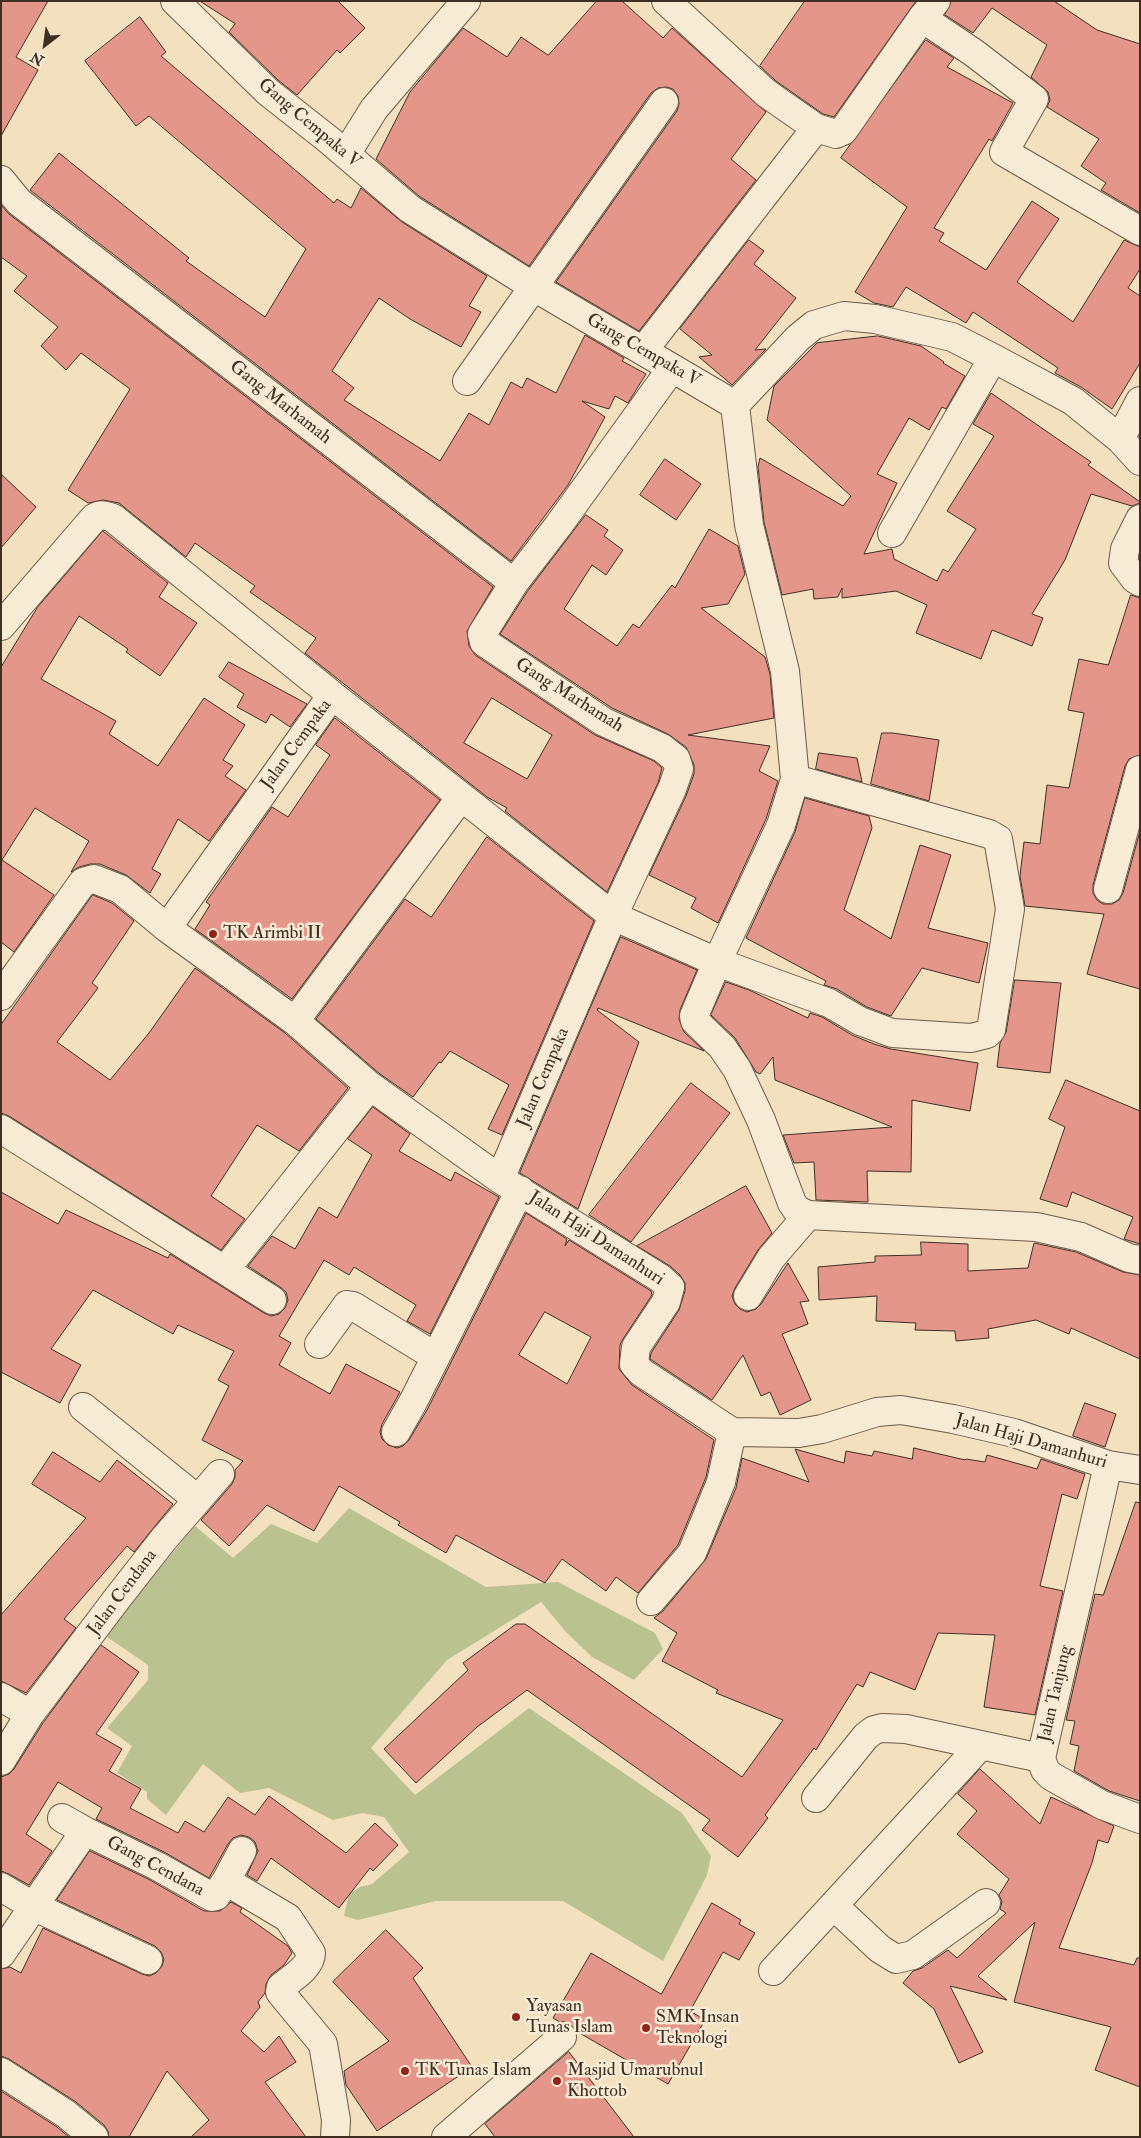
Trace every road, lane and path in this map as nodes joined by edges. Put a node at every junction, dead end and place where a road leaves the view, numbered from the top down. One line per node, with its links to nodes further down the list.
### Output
1 (175, 1): 7 (street, Gang Cempaka V)
2 (466, 1): 7 (street)
3 (666, 1): 6 (street)
4 (929, 10): 6 (street); 9 (street)
5 (664, 102): 10 (street)
6 (816, 128): 11 (street)
7 (346, 154): 10 (street, Gang Cempaka V)
8 (1, 180): 22 (street, Gang Marhamah)
9 (1140, 231)
10 (534, 287): 11 (street, Gang Cempaka V); 14 (street)
11 (642, 351): 13 (street, Gang Cempaka V)
12 (992, 358): 16 (street); 17 (street); 20 (street)
13 (672, 368): 16 (street, Gang Cempaka V); 22 (street)
14 (467, 381)
15 (1140, 401): 17 (street)
16 (736, 404): 26 (street)
17 (1120, 438): 18 (street)
18 (1140, 461)
19 (1140, 519): 21 (street)
20 (892, 533)
21 (1140, 582)
22 (514, 583): 29 (street, Gang Marhamah)
23 (1, 626): 24 (street)
24 (332, 695): 27 (street, Jalan Cempaka); 30 (street, Jalan Cempaka)
25 (1140, 770): 28 (street)
26 (794, 779): 31 (street); 31 (street)
27 (462, 797): 29 (street, Jalan Cempaka); 33 (street)
28 (1108, 889)
29 (614, 916): 31 (street); 36 (street, Jalan Cempaka)
30 (167, 928): 32 (street); 33 (street)
31 (717, 962): 37 (street)
32 (1, 996)
33 (296, 1021): 34 (street)
34 (370, 1086): 36 (street); 39 (street)
35 (1, 1129): 39 (street)
36 (510, 1185): 43 (street, Jalan Cempaka); 46 (street, Jalan Haji Damanhuri)
37 (808, 1215): 38 (street); 40 (street)
38 (1140, 1260)
39 (225, 1270): 41 (street)
40 (748, 1296)
41 (272, 1300)
42 (319, 1344): 43 (street)
43 (436, 1357): 45 (street, Jalan Cempaka)
44 (83, 1407): 50 (street)
45 (396, 1432)
46 (732, 1432): 47 (street, Jalan Haji Damanhuri); 51 (street)
47 (1108, 1465): 48 (street, Jalan Haji Damanhuri); 55 (street, Jalan Tanjung)
48 (1140, 1470)
49 (220, 1474): 50 (street, Jalan Cendana)
50 (197, 1499): 53 (street, Jalan Cendana)
51 (651, 1601)
52 (1, 1697): 53 (street)
53 (30, 1714): 56 (street, Jalan Cendana)
54 (981, 1746): 55 (street, Jalan Tanjung); 57 (street, Jalan Tanjung); 66 (street)
55 (1041, 1758): 59 (street)
56 (1, 1761)
57 (816, 1798)
58 (62, 1818): 60 (street)
59 (1140, 1819)
60 (85, 1831): 62 (street, Gang Cendana); 65 (street, Gang Cendana)
61 (242, 1851): 62 (street)
62 (226, 1881): 73 (street, Gang Cendana)
63 (1, 1887): 65 (street)
64 (986, 1903): 66 (street)
65 (32, 1906): 67 (street, Gang Cendana); 68 (street)
66 (834, 1906): 69 (street)
67 (1, 1954)
68 (148, 1960)
69 (773, 1971)
70 (562, 2037): 74 (street)
71 (1, 2072): 72 (street)
72 (94, 2137)
73 (335, 2137)
74 (446, 2137)

